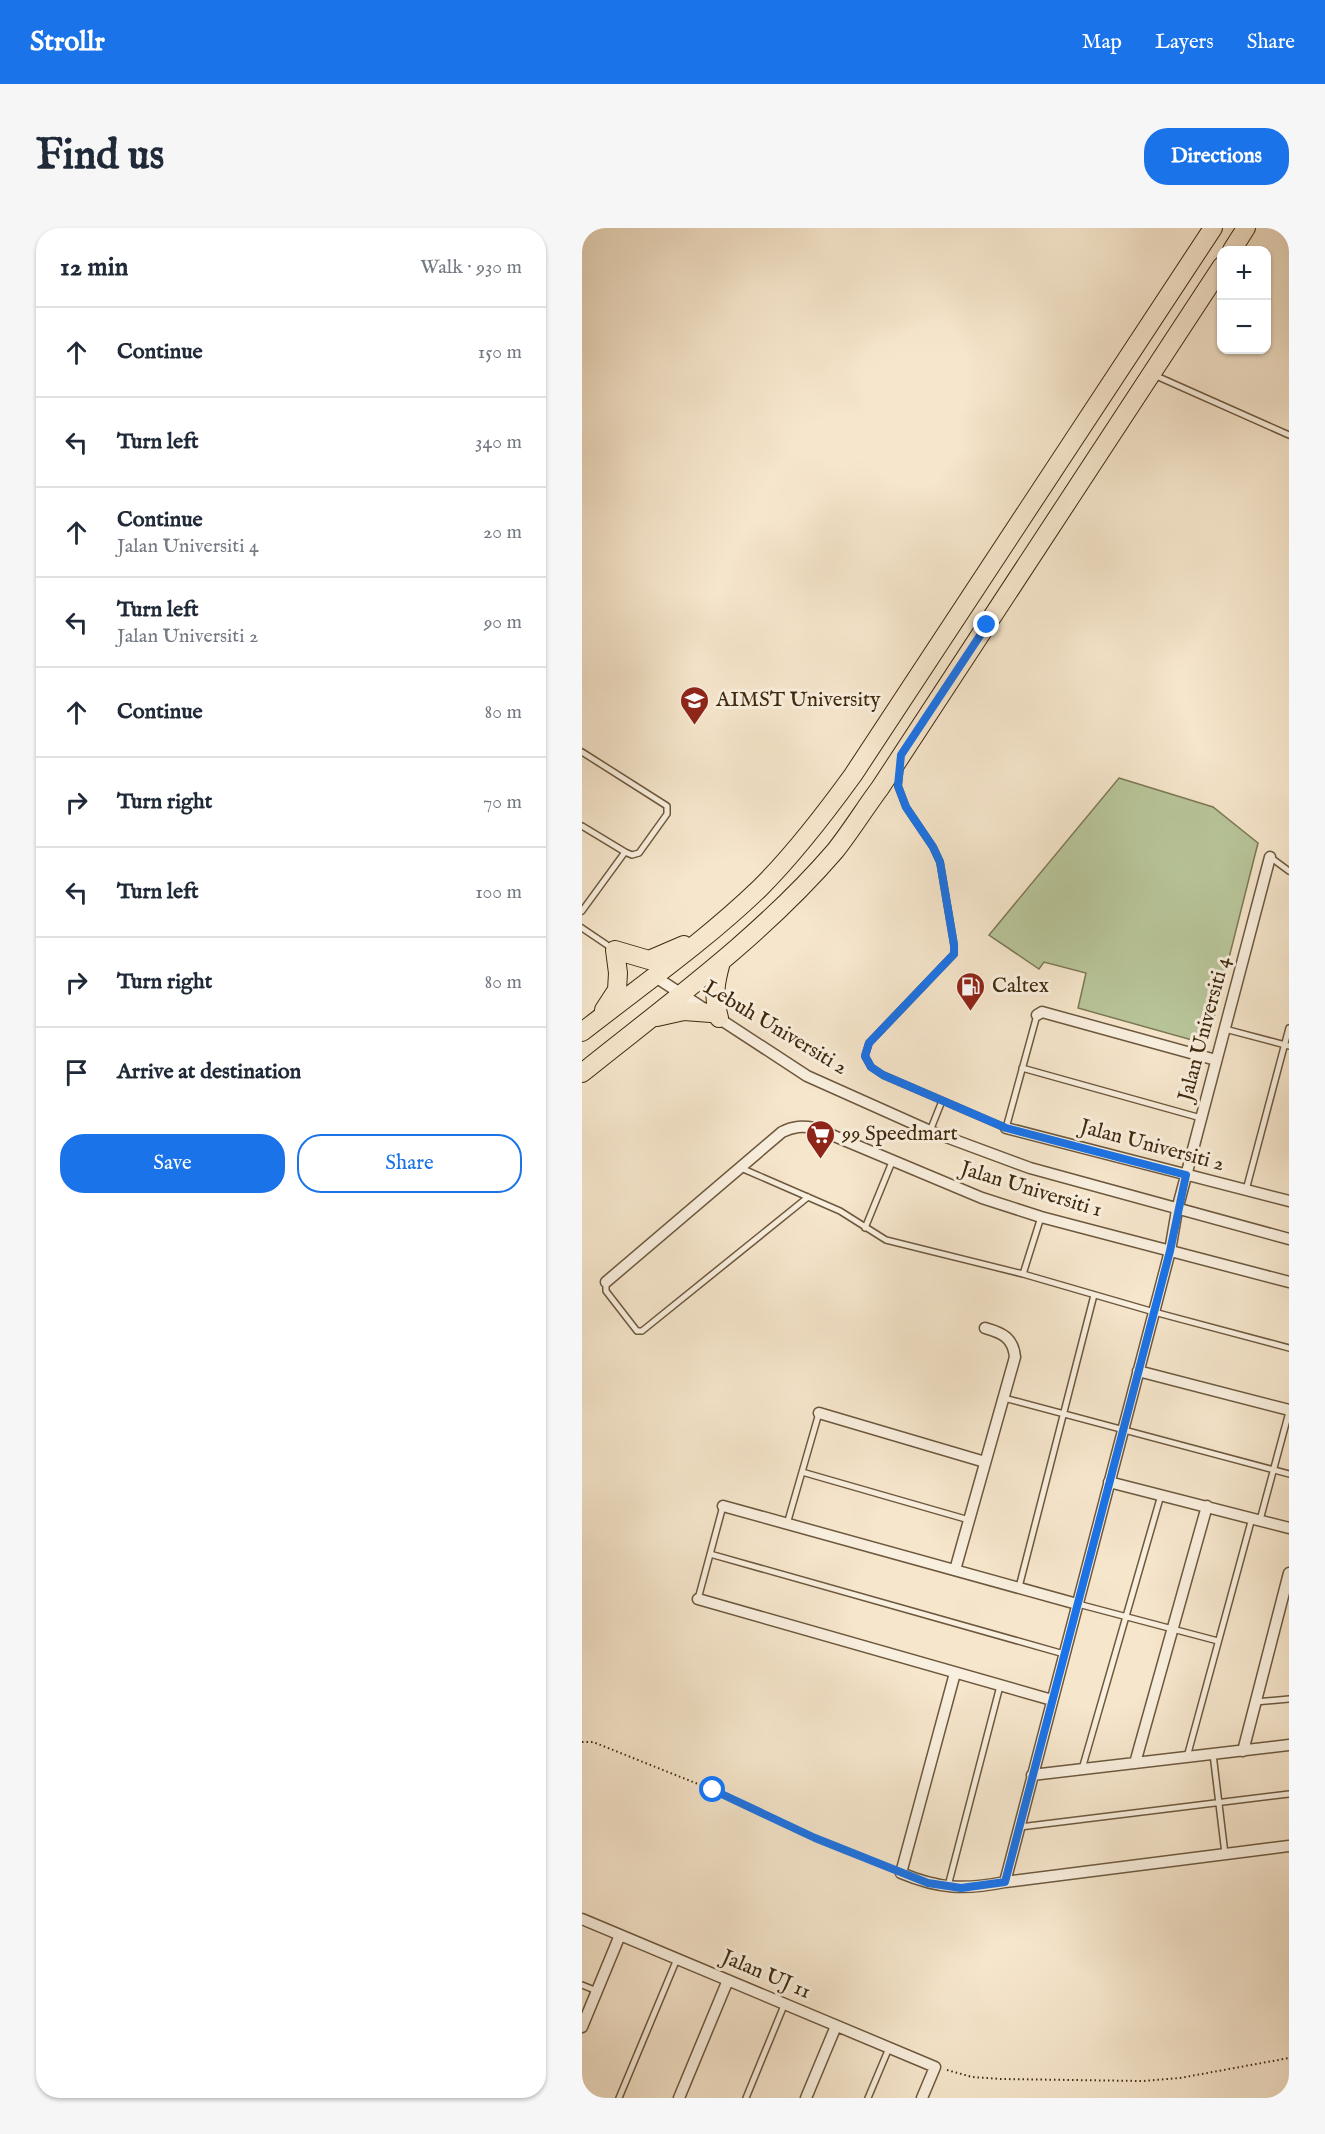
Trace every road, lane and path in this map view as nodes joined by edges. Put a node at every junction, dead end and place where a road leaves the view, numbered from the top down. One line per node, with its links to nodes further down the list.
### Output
1 (1213, 228): 15 (main road)
2 (1246, 228): 3 (main road)
3 (1235, 246)
4 (1217, 272): 5 (main road)
5 (1152, 374): 6 (lane); 8 (main road)
6 (1289, 435)
7 (582, 752): 10 (lane)
8 (901, 755): 17 (main road); 31 (lane)
9 (582, 826): 10 (lane)
10 (625, 852): 13 (lane)
11 (1270, 857): 12 (lane); 26 (street, Jalan Universiti 4)
12 (1289, 871)
13 (582, 911)
14 (582, 928): 16 (lane)
15 (705, 936): 16 (main road); 19 (main road)
16 (615, 950): 18 (lane); 24 (main road)
17 (721, 962): 20 (main road); 21 (main road)
18 (634, 963)
19 (649, 972): 20 (street, Lebuh Universiti 2); 24 (main road)
20 (681, 993): 21 (street, Lebuh Universiti 2); 23 (main road)
21 (715, 1015): 23 (main road); 34 (street, Lebuh Universiti 2)
22 (1037, 1015): 28 (street); 29 (lane)
23 (650, 1019): 30 (main road)
24 (589, 1027)
25 (1289, 1028): 27 (lane)
26 (1225, 1029): 27 (lane); 28 (street, Jalan Universiti 4)
27 (1287, 1045): 38 (lane)
28 (1216, 1060): 32 (street, Jalan Universiti 4)
29 (1022, 1068): 32 (lane); 33 (lane)
30 (582, 1073)
31 (942, 1101): 33 (lane); 34 (lane)
32 (1201, 1118): 37 (street, Jalan Universiti 4)
33 (1006, 1128): 37 (street, Jalan Universiti 2)
34 (930, 1131): 41 (street, Lebuh Universiti 2)
35 (892, 1162): 36 (street, Jalan Universiti 1); 42 (street, Jalan Universiti 1); 43 (lane)
36 (741, 1168): 39 (lane); 47 (street, Jalan Universiti 1)
37 (1186, 1175): 38 (street, Jalan Universiti 2); 41 (street, Jalan Universiti 4)
38 (1246, 1190): 40 (street, Jalan Universiti 2)
39 (808, 1197): 43 (lane); 47 (lane)
40 (1289, 1202)
41 (1177, 1210): 44 (street, Lebuh Universiti 2); 45 (street, Jalan Universiti 4)
42 (1041, 1217): 45 (street, Jalan Universiti 1); 46 (lane)
43 (865, 1228): 46 (lane)
44 (1289, 1239)
45 (1170, 1251): 48 (street, Jalan Universiti 1); 50 (street, Jalan Universiti 4)
46 (1023, 1274): 49 (lane)
47 (606, 1282)
48 (1289, 1282)
49 (1094, 1295): 50 (lane); 57 (lane)
50 (1154, 1312): 52 (lane); 53 (street, Jalan Universiti 4)
51 (985, 1328): 54 (street)
52 (1289, 1348)
53 (1138, 1371): 55 (street); 58 (street, Jalan Universiti 4)
54 (1004, 1398): 57 (lane); 59 (street)
55 (1289, 1411): 60 (lane)
56 (819, 1413): 59 (street); 61 (lane)
57 (1063, 1414): 58 (lane); 74 (lane)
58 (1123, 1430): 60 (lane); 63 (street, Jalan Universiti 4)
59 (986, 1462): 68 (street)
60 (1273, 1470): 62 (lane); 67 (lane)
61 (802, 1472): 68 (lane); 69 (lane)
62 (1289, 1474)
63 (1109, 1482): 64 (street); 76 (street, Jalan Universiti 4)
64 (1161, 1495): 66 (street); 77 (lane)
65 (723, 1506): 69 (street); 71 (lane)
66 (1207, 1506): 67 (street); 78 (street)
67 (1256, 1519): 70 (street); 79 (lane)
68 (969, 1520): 72 (street)
69 (787, 1524): 72 (street)
70 (1289, 1528)
71 (710, 1554): 75 (lane); 80 (lane)
72 (955, 1570): 74 (street)
73 (1289, 1573): 85 (street)
74 (1018, 1587): 76 (street)
75 (698, 1599): 81 (street)
76 (1077, 1604): 77 (lane); 80 (street, Jalan Universiti 4)
77 (1126, 1617): 78 (lane); 92 (lane)
78 (1173, 1629): 79 (lane); 91 (street)
79 (1218, 1641): 90 (lane)
80 (1064, 1654): 84 (street, Jalan Universiti 4)
81 (955, 1672): 82 (street); 99 (street)
82 (1000, 1685): 84 (street); 101 (lane)
83 (1289, 1699): 85 (lane)
84 (1052, 1700): 93 (street, Jalan Universiti 4)
85 (1255, 1702): 88 (street)
86 (582, 1742): 99 (path)
87 (1289, 1745): 88 (street)
88 (1243, 1751): 89 (street)
89 (1213, 1754): 90 (street); 95 (lane)
90 (1187, 1757): 91 (street)
91 (1135, 1763): 92 (street)
92 (1082, 1769): 93 (street)
93 (1032, 1775): 96 (street, Jalan Universiti 4)
94 (1289, 1794): 95 (lane)
95 (1218, 1803): 96 (lane); 98 (lane)
96 (1019, 1827): 100 (street, Jalan Universiti 4)
97 (1289, 1846): 98 (street)
98 (1225, 1854): 100 (street)
99 (901, 1873): 101 (street)
100 (1005, 1882): 101 (street)
101 (948, 1887)
102 (582, 1919): 103 (street, Jalan UJ 11)
103 (620, 1935): 104 (street, Jalan UJ 11); 107 (street)
104 (676, 1959): 105 (street, Jalan UJ 11); 114 (lane)
105 (728, 1980): 108 (street, Jalan UJ 11); 115 (street)
106 (582, 1985): 107 (lane)
107 (597, 1991): 110 (street)
108 (785, 2003): 109 (street, Jalan UJ 11); 116 (lane)
109 (836, 2026): 111 (street, Jalan UJ 11); 117 (street)
110 (582, 2027)
111 (889, 2048): 113 (street, Jalan UJ 11); 118 (lane)
112 (1289, 2058): 113 (path)
113 (935, 2067): 119 (street)
114 (619, 2098)
115 (679, 2098)
116 (746, 2098)
117 (806, 2098)
118 (868, 2098)
119 (922, 2098)

